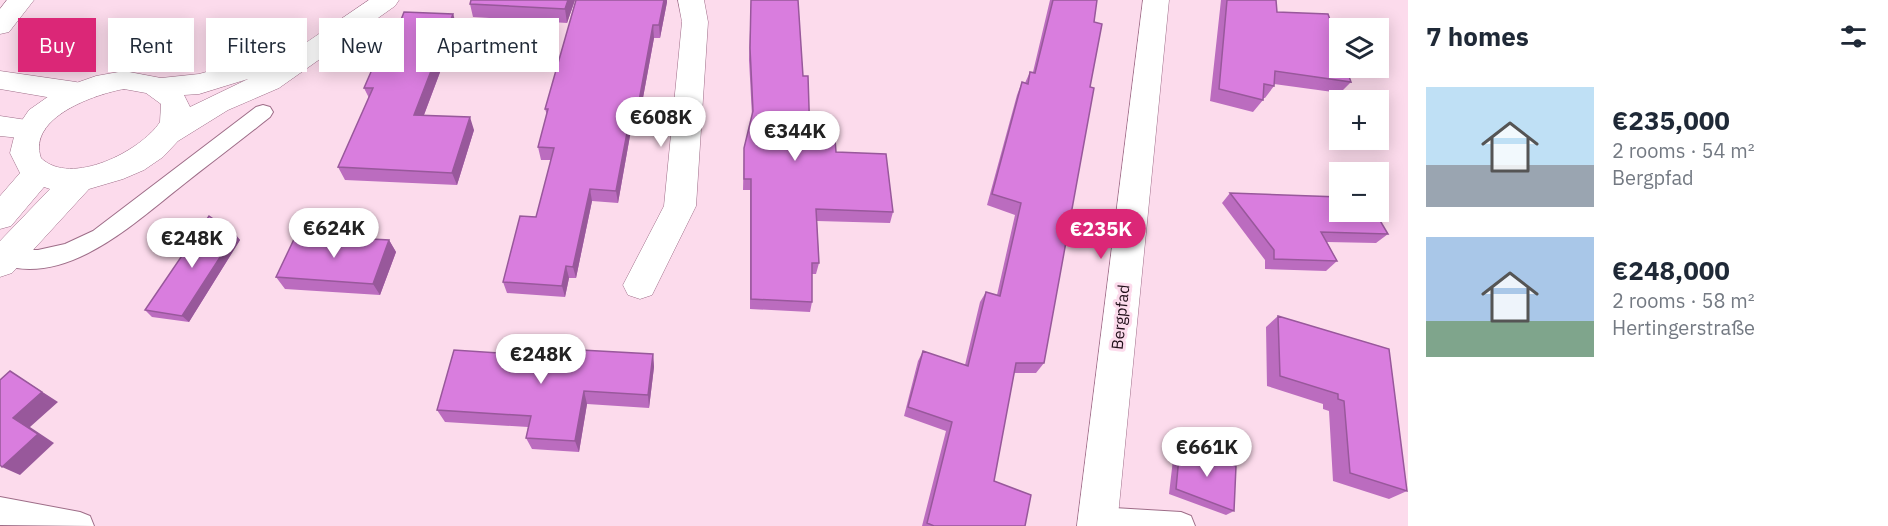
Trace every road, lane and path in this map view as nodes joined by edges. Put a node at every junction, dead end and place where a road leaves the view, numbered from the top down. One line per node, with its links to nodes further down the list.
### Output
1 (21, 0): 6 (street)
2 (386, 0): 5 (street)
3 (691, 0): 20 (street)
4 (1156, 0): 22 (street, Bergpfad)
5 (361, 18)
6 (0, 26)
7 (319, 47): 10 (street)
8 (319, 48): 15 (street)
9 (0, 80): 11 (street)
10 (163, 87): 11 (street); 15 (street)
11 (76, 92): 14 (street)
12 (263, 112): 19 (lane)
13 (0, 126): 14 (street)
14 (30, 129): 16 (street)
15 (167, 134): 17 (street)
16 (38, 173): 17 (street); 18 (street)
17 (80, 179): 19 (street)
18 (0, 216)
19 (2, 260)
20 (640, 285)
21 (0, 511): 23 (lane)
22 (1097, 524): 24 (lane)
23 (80, 526)
24 (1181, 526)

